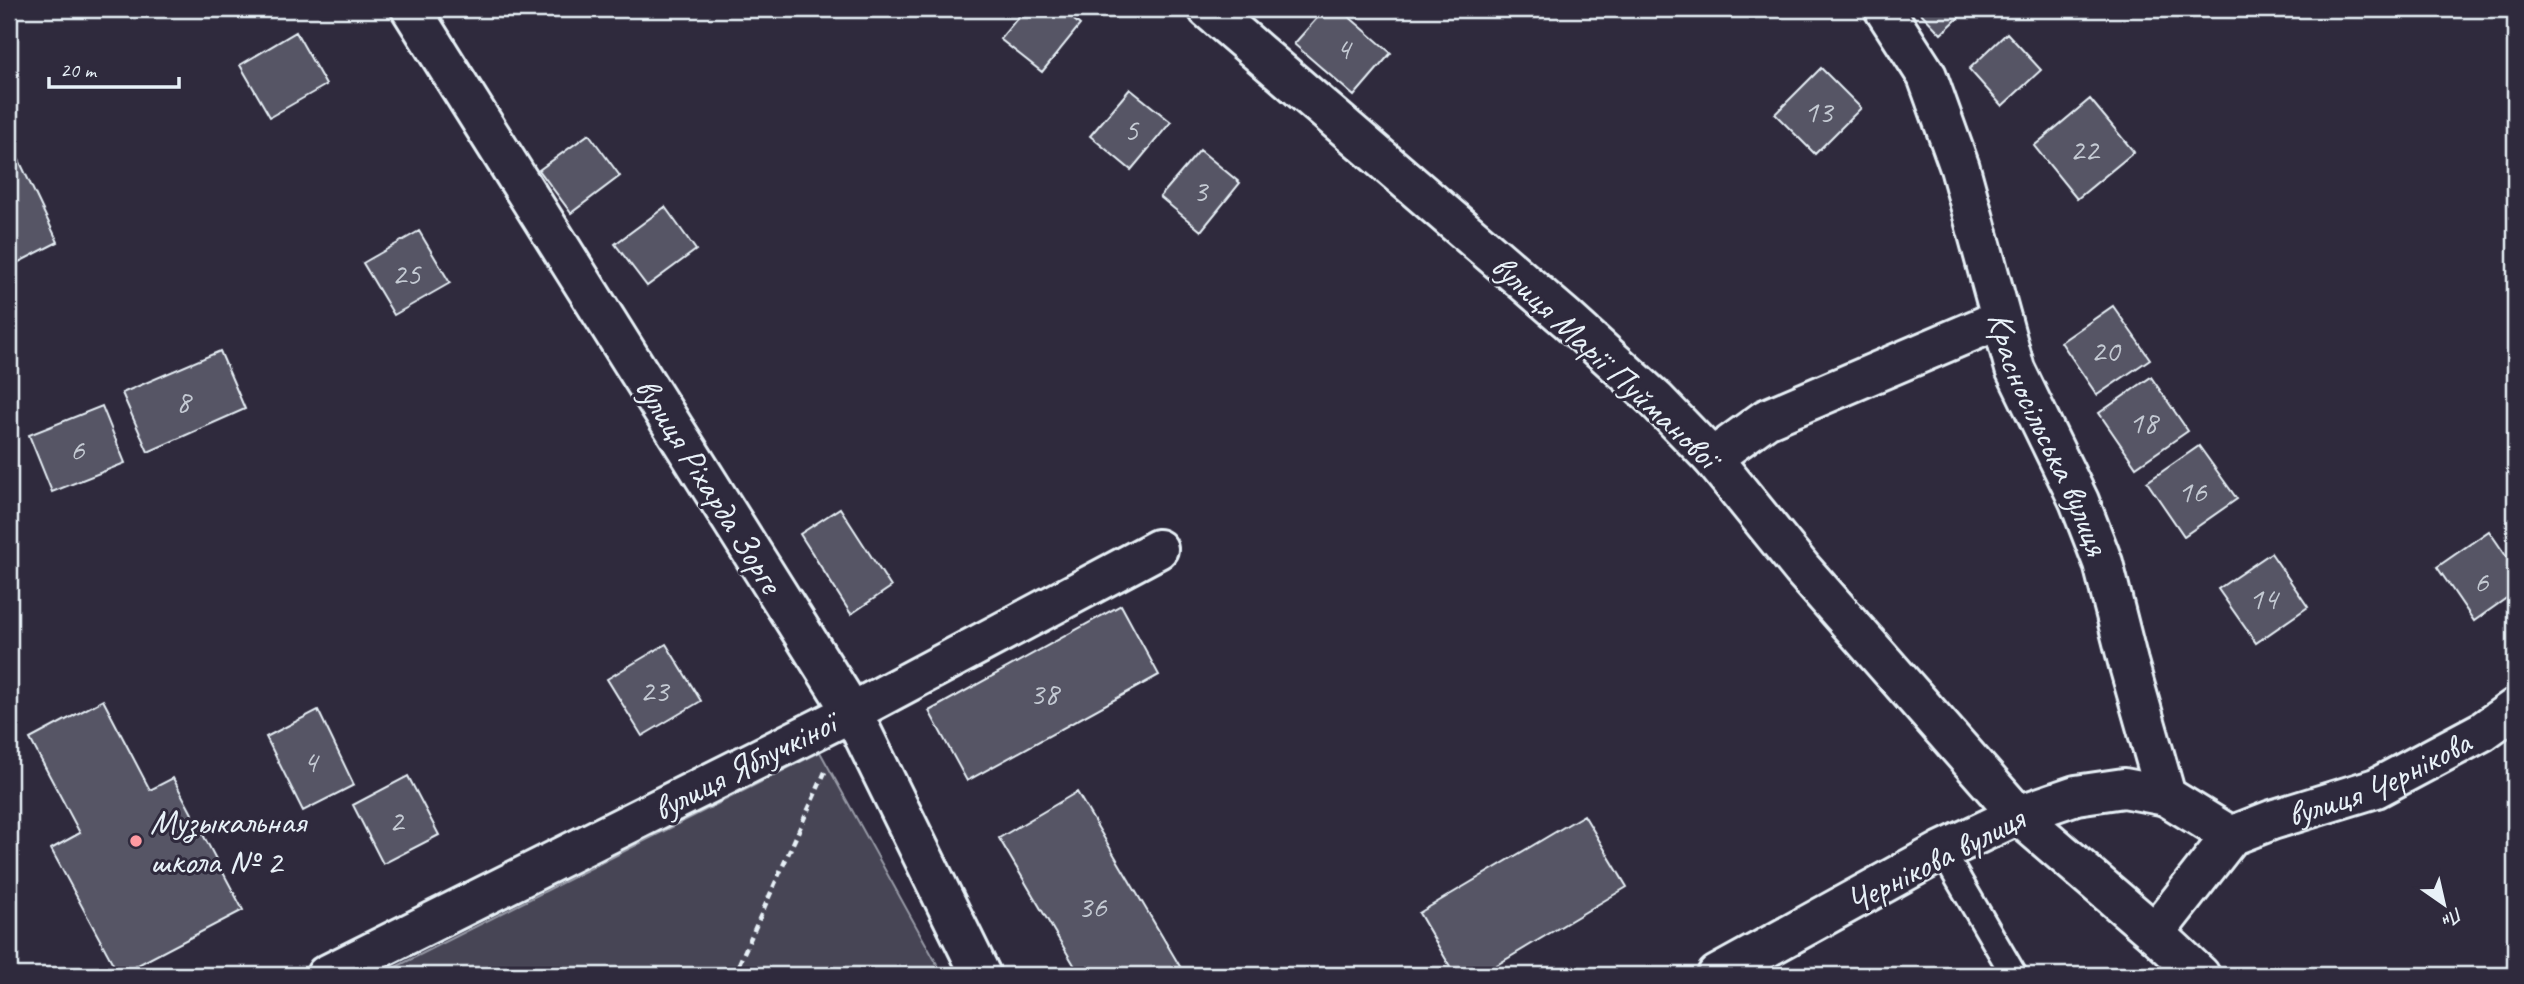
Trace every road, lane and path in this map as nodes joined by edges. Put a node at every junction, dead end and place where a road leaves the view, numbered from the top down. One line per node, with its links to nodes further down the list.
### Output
1 (411, 9): 8 (street, вулиця Ріхарда Зорге)
2 (1208, 9): 5 (street, вулиця Марії Пуйманової)
3 (1884, 9): 4 (street, Красносільська вулиця)
4 (2001, 318): 5 (street); 9 (street, Красносільська вулиця)
5 (1712, 458): 10 (street, вулиця Марії Пуйманової)
6 (1158, 549): 8 (street, вулиця Яблучкіної)
7 (2515, 708): 11 (street, вулиця Чернікова)
8 (852, 712): 14 (street, вулиця Яблучкіної); 15 (path); 16 (street, вулиця Ріхарда Зорге)
9 (2166, 796): 10 (street, Чернікова вулиця); 11 (street)
10 (2018, 815): 12 (street, Чернікова вулиця); 13 (street)
11 (2231, 836): 13 (street)
12 (1942, 851): 17 (street, Чернікова вулиця); 18 (lane)
13 (2155, 933): 19 (street)
14 (326, 975)
15 (734, 975)
16 (981, 975)
17 (1717, 975)
18 (2014, 975)
19 (2200, 975)

